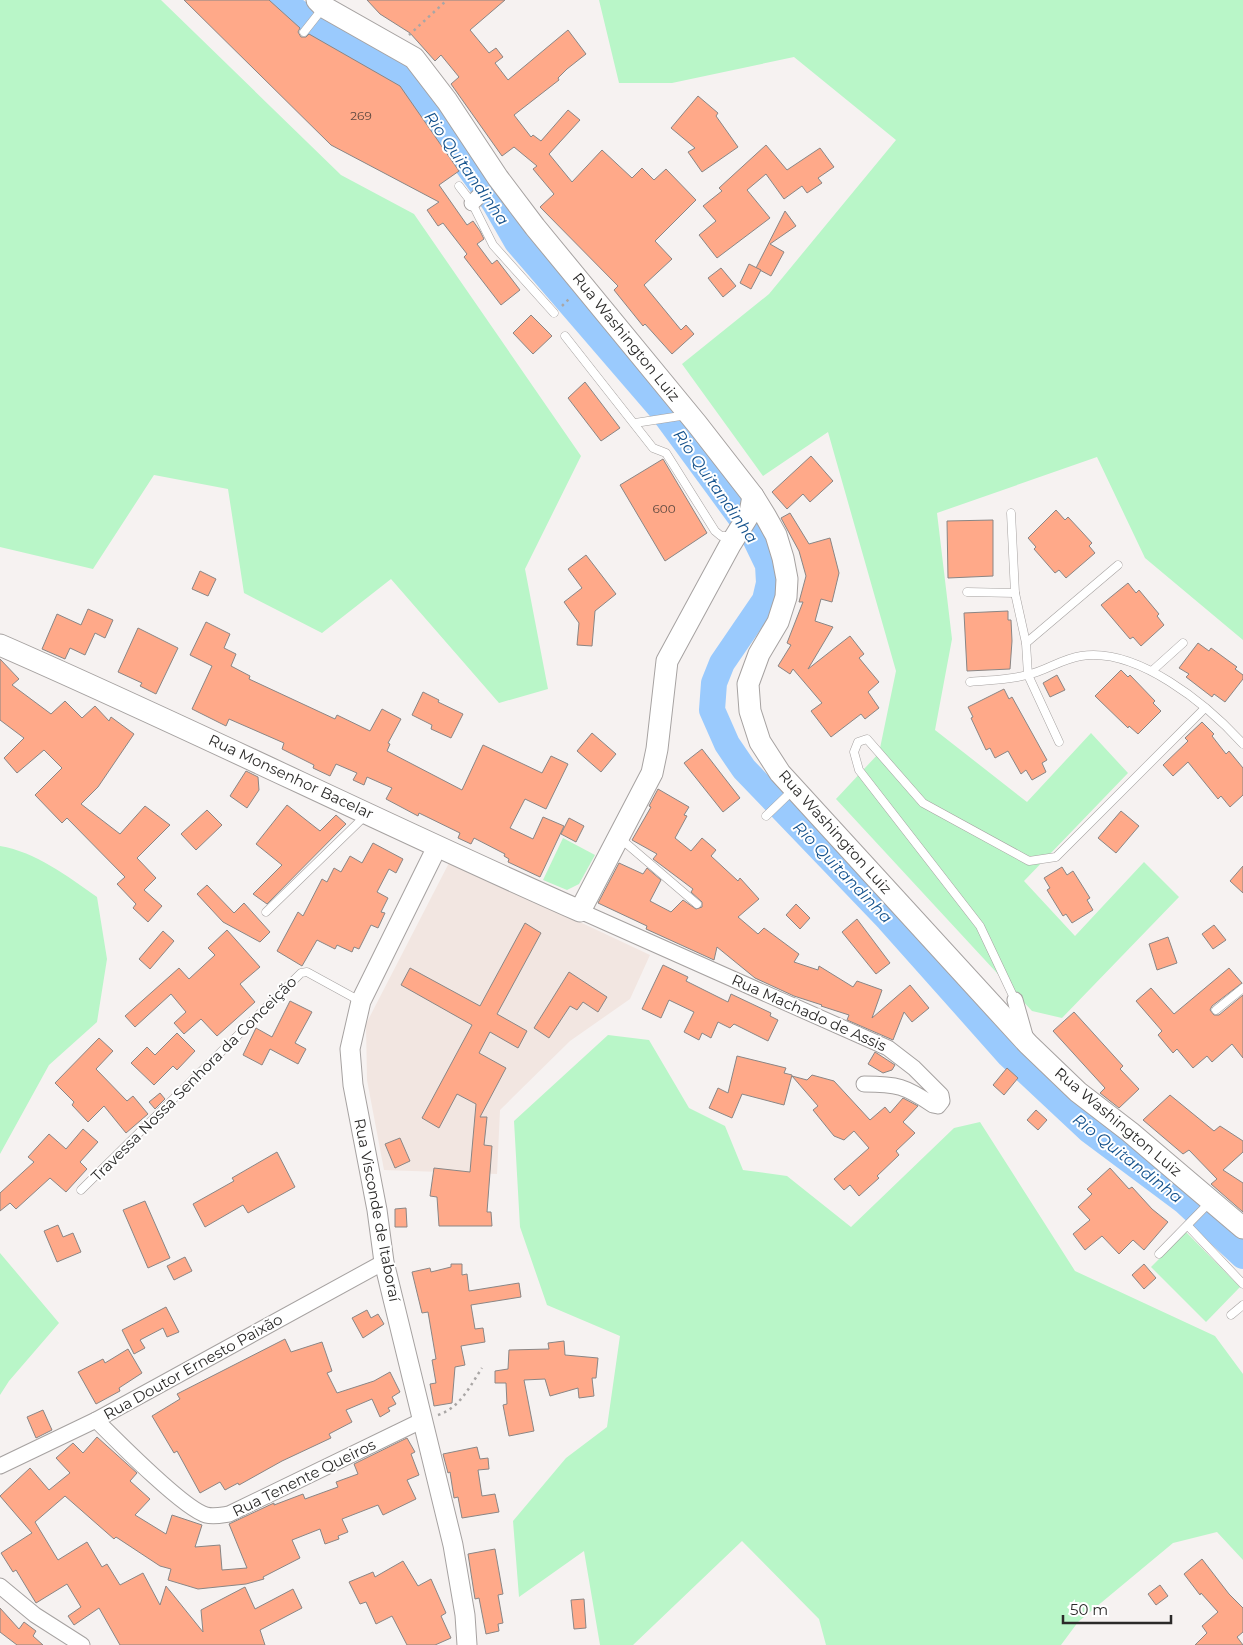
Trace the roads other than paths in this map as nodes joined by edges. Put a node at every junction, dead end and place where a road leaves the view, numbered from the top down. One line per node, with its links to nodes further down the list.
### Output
1 (321, 5): 2 (lane); 4 (main road, Rua Washington Luiz)
2 (304, 32)
3 (459, 186): 4 (lane)
4 (486, 190): 5 (lane); 7 (main road, Rua Washington Luiz)
5 (554, 313)
6 (565, 336): 8 (lane)
7 (689, 415): 8 (lane); 9 (main road, Rua Washington Luiz)
8 (635, 423): 11 (lane)
9 (757, 509): 11 (main road); 24 (main road, Rua Washington Luiz)
10 (1011, 513): 14 (lane)
11 (735, 536): 27 (main road)
12 (1118, 565): 15 (lane)
13 (967, 592): 14 (lane)
14 (1016, 594): 15 (lane)
15 (1026, 643): 19 (lane)
16 (1183, 644): 18 (lane)
17 (0, 645): 25 (main road, Rua Monsenhor Bacelar)
18 (1153, 670): 19 (lane); 21 (lane)
19 (1028, 675): 20 (lane); 22 (lane)
20 (970, 682)
21 (1205, 708): 23 (lane); 33 (lane)
22 (1059, 742)
23 (1243, 744)
24 (794, 789): 26 (lane); 36 (main road, Rua Washington Luiz)
25 (369, 812): 28 (main road, Rua Monsenhor Bacelar); 31 (lane)
26 (766, 816)
27 (619, 837): 29 (lane); 30 (main road)
28 (437, 847): 30 (main road, Rua Monsenhor Bacelar); 34 (street, Rua Visconde de Itaboraí)
29 (697, 904)
30 (580, 911): 37 (street, Rua Machado de Assis)
31 (266, 912)
32 (1243, 988): 35 (lane)
33 (1015, 1000): 36 (street)
34 (361, 1001): 38 (lane, Travessa Nossa Senhora da Conceição); 43 (street, Rua Visconde de Itaboraí)
35 (1216, 1010)
36 (1028, 1044): 39 (main road, Rua Washington Luiz)
37 (864, 1084)
38 (81, 1190)
39 (1212, 1200): 40 (lane); 41 (main road, Rua Washington Luiz)
40 (1188, 1226): 42 (lane); 44 (lane)
41 (1243, 1228)
42 (1159, 1254)
43 (384, 1262): 47 (street, Rua Doutor Ernesto Paixão); 48 (street, Rua Visconde de Itaboraí)
44 (1243, 1284)
45 (1243, 1305): 46 (lane)
46 (1232, 1315)
47 (96, 1420): 48 (street, Rua Tenente Queiros); 49 (street, Rua Doutor Ernesto Paixão)
48 (423, 1420): 52 (street, Rua Visconde de Itaboraí)
49 (0, 1466)
50 (0, 1586): 51 (street)
51 (82, 1645)
52 (467, 1645)

